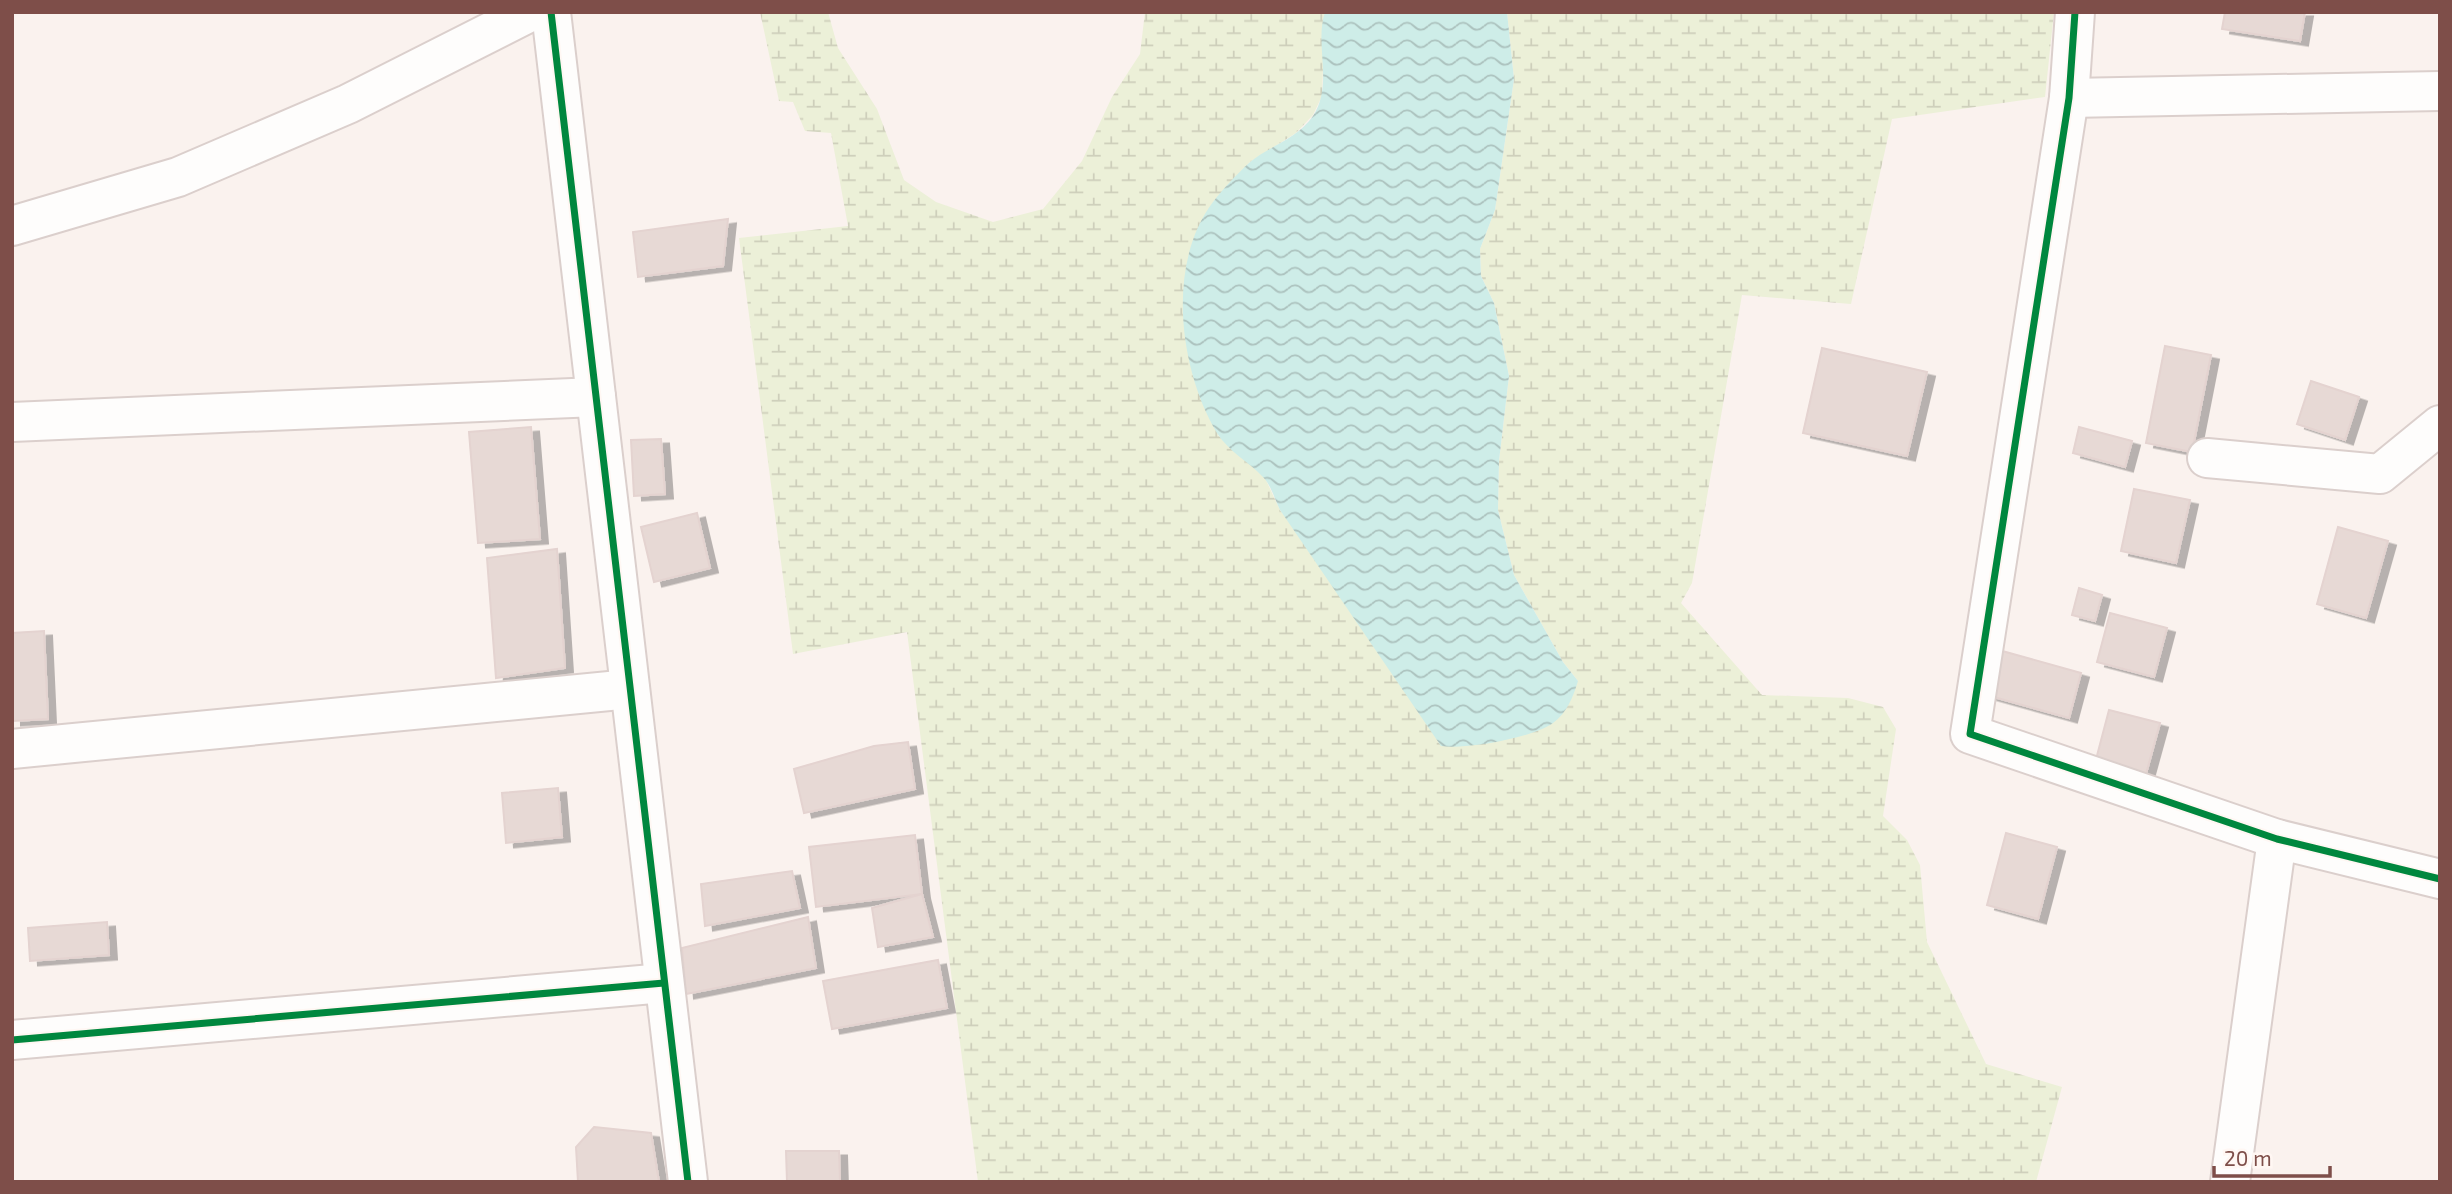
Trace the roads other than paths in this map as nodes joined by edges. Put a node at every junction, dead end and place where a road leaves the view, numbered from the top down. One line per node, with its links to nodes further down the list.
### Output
1 (530, 12): 6 (street)
2 (551, 12): 7 (street)
3 (2075, 12): 5 (street)
4 (2440, 91): 5 (street)
5 (2069, 98): 13 (street)
6 (12, 226)
7 (596, 397): 8 (street); 11 (street)
8 (12, 422)
9 (2440, 425): 10 (street)
10 (2207, 458)
11 (630, 689): 12 (street); 15 (street)
12 (12, 749)
13 (2277, 839): 14 (street); 18 (street)
14 (2440, 879)
15 (664, 983): 16 (street); 17 (street)
16 (12, 1040)
17 (688, 1182)
18 (2230, 1182)

